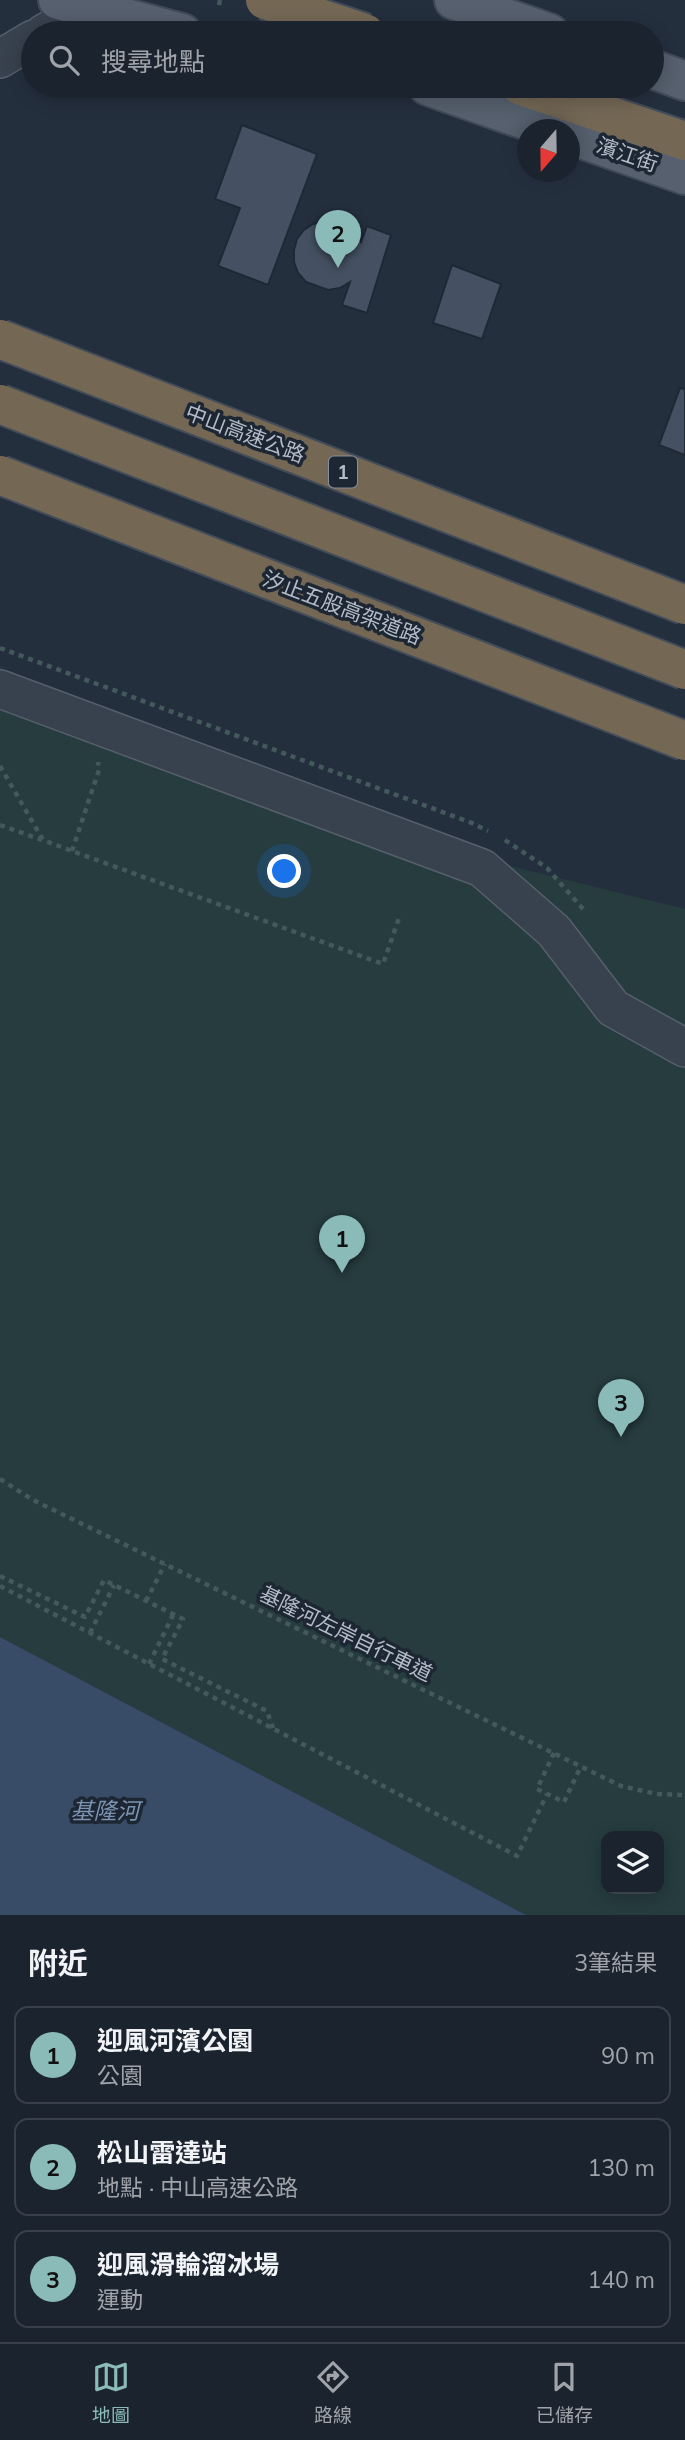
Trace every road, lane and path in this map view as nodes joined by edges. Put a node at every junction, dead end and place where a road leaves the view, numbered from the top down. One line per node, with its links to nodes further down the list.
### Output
1 (265, 0): 7 (highway, bridge)
2 (331, 0): 8 (lane)
3 (454, 0): 9 (main road)
4 (79, 3): 5 (lane); 6 (main road)
5 (58, 21)
6 (141, 21)
7 (329, 21)
8 (330, 21)
9 (514, 21)
10 (21, 47): 11 (lane)
11 (0, 60)
12 (664, 73): 13 (main road)
13 (685, 81)
14 (462, 98): 16 (main road)
15 (558, 98): 18 (highway)
16 (522, 119)
17 (580, 139): 19 (main road, 濱江街)
18 (685, 141)
19 (685, 175)
20 (0, 340): 23 (highway, 中山高速公路 / 1, bridge)
21 (0, 404): 24 (highway, bridge)
22 (0, 475): 26 (highway, 汐止五股高架道路, bridge)
23 (685, 606)
24 (685, 670)
25 (0, 689): 33 (lane)
26 (685, 741)
27 (98, 752): 31 (path)
28 (0, 766): 30 (path)
29 (0, 825): 30 (path)
30 (43, 840): 31 (path)
31 (72, 851): 32 (path)
32 (399, 918)
33 (685, 1048)
34 (0, 1479): 35 (path, 基隆河左岸自行車道)
35 (165, 1564): 39 (path); 44 (path, 基隆河左岸自行車道)
36 (0, 1576): 37 (path)
37 (114, 1585): 39 (path); 41 (path)
38 (0, 1586): 41 (path)
39 (146, 1601): 40 (path)
40 (173, 1615): 42 (path); 43 (path)
41 (90, 1633): 42 (path)
42 (149, 1664): 43 (path)
43 (273, 1729): 46 (path)
44 (554, 1753): 45 (path, 基隆河左岸自行車道); 46 (path)
45 (581, 1766): 46 (path); 47 (path, 基隆河左岸自行車道)
46 (547, 1794)
47 (685, 1795)

